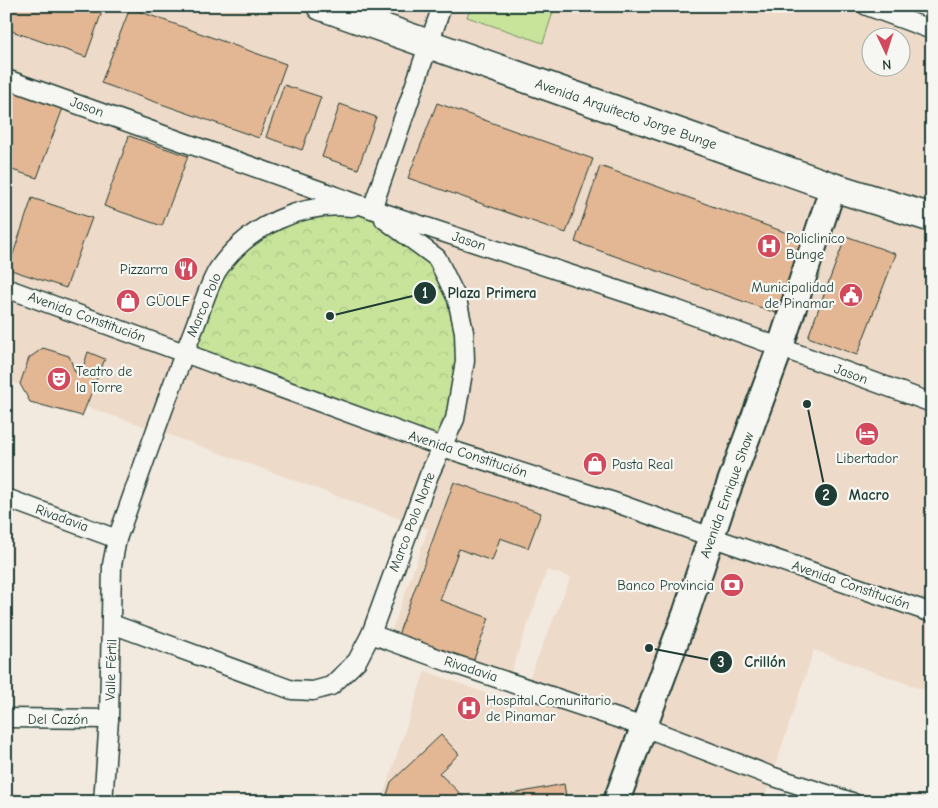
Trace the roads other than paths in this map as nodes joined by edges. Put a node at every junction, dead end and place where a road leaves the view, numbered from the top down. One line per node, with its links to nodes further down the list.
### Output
1 (321, 6): 5 (main road, Avenida Arquitecto Jorge Bunge)
2 (442, 6): 5 (street)
3 (867, 6): 4 (street)
4 (932, 30)
5 (429, 44): 7 (main road, Avenida Arquitecto Jorge Bunge); 8 (street)
6 (6, 79): 8 (street, Jason)
7 (834, 187): 9 (main road, Avenida Arquitecto Jorge Bunge); 11 (main road, Avenida Enrique Shaw)
8 (372, 209): 11 (street, Jason); 12 (street, Marco Polo); 14 (street, Marco Polo Norte)
9 (932, 218)
10 (6, 288): 12 (street, Avenida Constitución)
11 (780, 348): 13 (street, Jason); 16 (main road, Avenida Enrique Shaw)
12 (184, 352): 14 (street, Avenida Constitución); 17 (street, Marco Polo)
13 (932, 403)
14 (442, 447): 16 (street, Avenida Constitución); 20 (street, Marco Polo Norte)
15 (6, 498): 17 (street, Rivadavia)
16 (711, 537): 18 (street, Avenida Constitución); 23 (main road, Avenida Enrique Shaw)
17 (117, 538): 19 (street, Valle Fértil)
18 (932, 613)
19 (112, 624): 20 (street); 22 (street, Valle Fértil)
20 (371, 634): 23 (street, Rivadavia)
21 (6, 718): 22 (street, Del Cazón)
22 (109, 719): 24 (street, Valle Fértil)
23 (644, 727): 25 (main road, Avenida Enrique Shaw); 26 (street, Rivadavia)
24 (103, 802)
25 (616, 802)
26 (852, 802)

